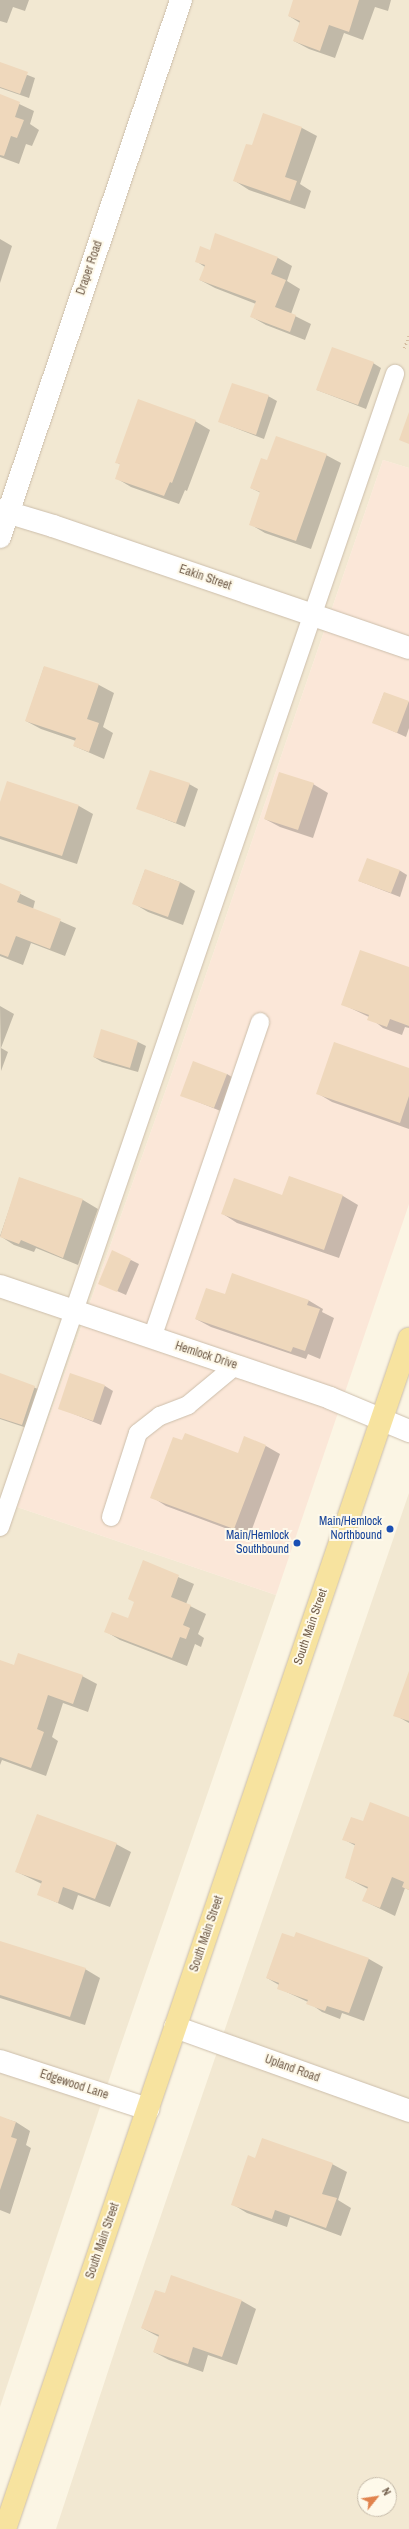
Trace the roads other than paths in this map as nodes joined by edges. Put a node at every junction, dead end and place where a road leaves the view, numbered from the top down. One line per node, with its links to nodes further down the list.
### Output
1 (181, 0): 3 (street, Draper Road)
2 (395, 374): 5 (lane)
3 (4, 511): 4 (street, Draper Road); 5 (street, Eakin Street)
4 (0, 536)
5 (312, 615): 6 (street, Eakin Street); 9 (lane)
6 (409, 648)
7 (260, 1022): 10 (lane)
8 (0, 1286): 9 (street, Hemlock Drive)
9 (74, 1312): 10 (street, Hemlock Drive); 16 (lane)
10 (152, 1338): 12 (street, Hemlock Drive)
11 (409, 1339): 13 (main road, South Main Street)
12 (235, 1366): 13 (street, Hemlock Drive); 15 (lane)
13 (382, 1420): 14 (street, Hemlock Drive); 17 (main road, South Main Street)
14 (409, 1431)
15 (112, 1517)
16 (0, 1527)
17 (175, 2027): 19 (main road, South Main Street); 20 (street, Upland Road)
18 (0, 2061): 19 (street, Edgewood Lane)
19 (148, 2108): 21 (main road, South Main Street)
20 (409, 2111)
21 (5, 2529)

